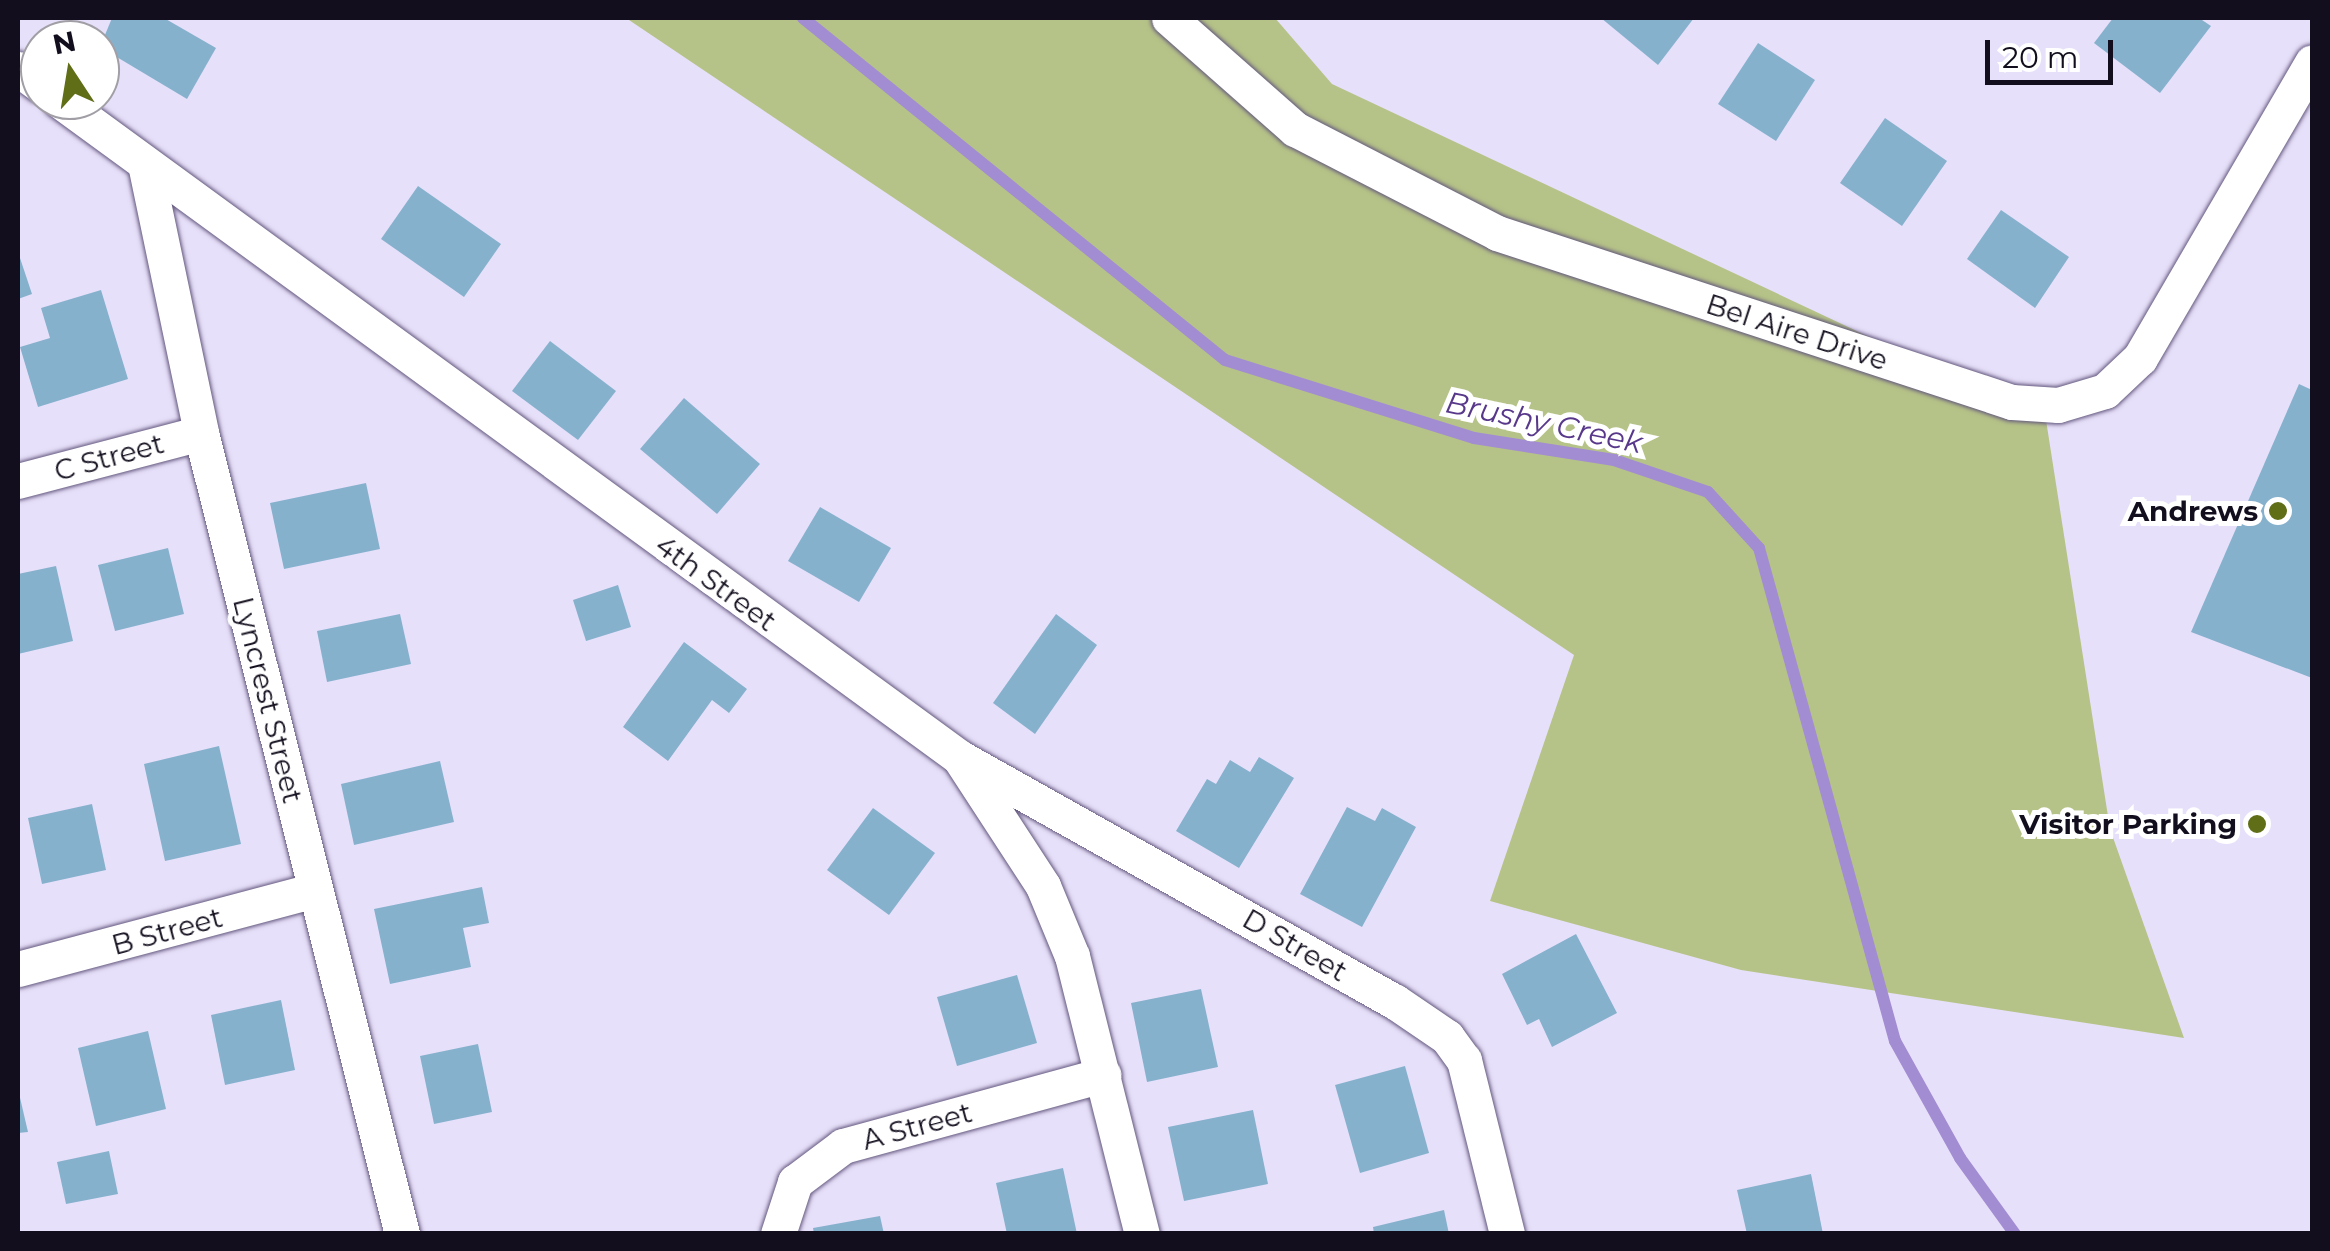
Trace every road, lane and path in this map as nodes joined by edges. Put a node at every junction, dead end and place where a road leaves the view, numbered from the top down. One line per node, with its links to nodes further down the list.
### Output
1 (1169, 18): 2 (street, Bel Aire Drive)
2 (2312, 62)
3 (86, 120): 4 (street, 4th Street)
4 (145, 164): 5 (street, Lyncrest Street); 7 (street, 4th Street)
5 (202, 433): 6 (street, C Street); 8 (street, Lyncrest Street)
6 (18, 481)
7 (960, 757): 10 (street, 4th Street); 14 (street, D Street)
8 (315, 890): 9 (street, B Street); 11 (street, Lyncrest Street)
9 (18, 969)
10 (1103, 1075): 12 (street, A Street); 13 (street, 4th Street)
11 (402, 1234)
12 (778, 1234)
13 (1142, 1234)
14 (1507, 1234)

